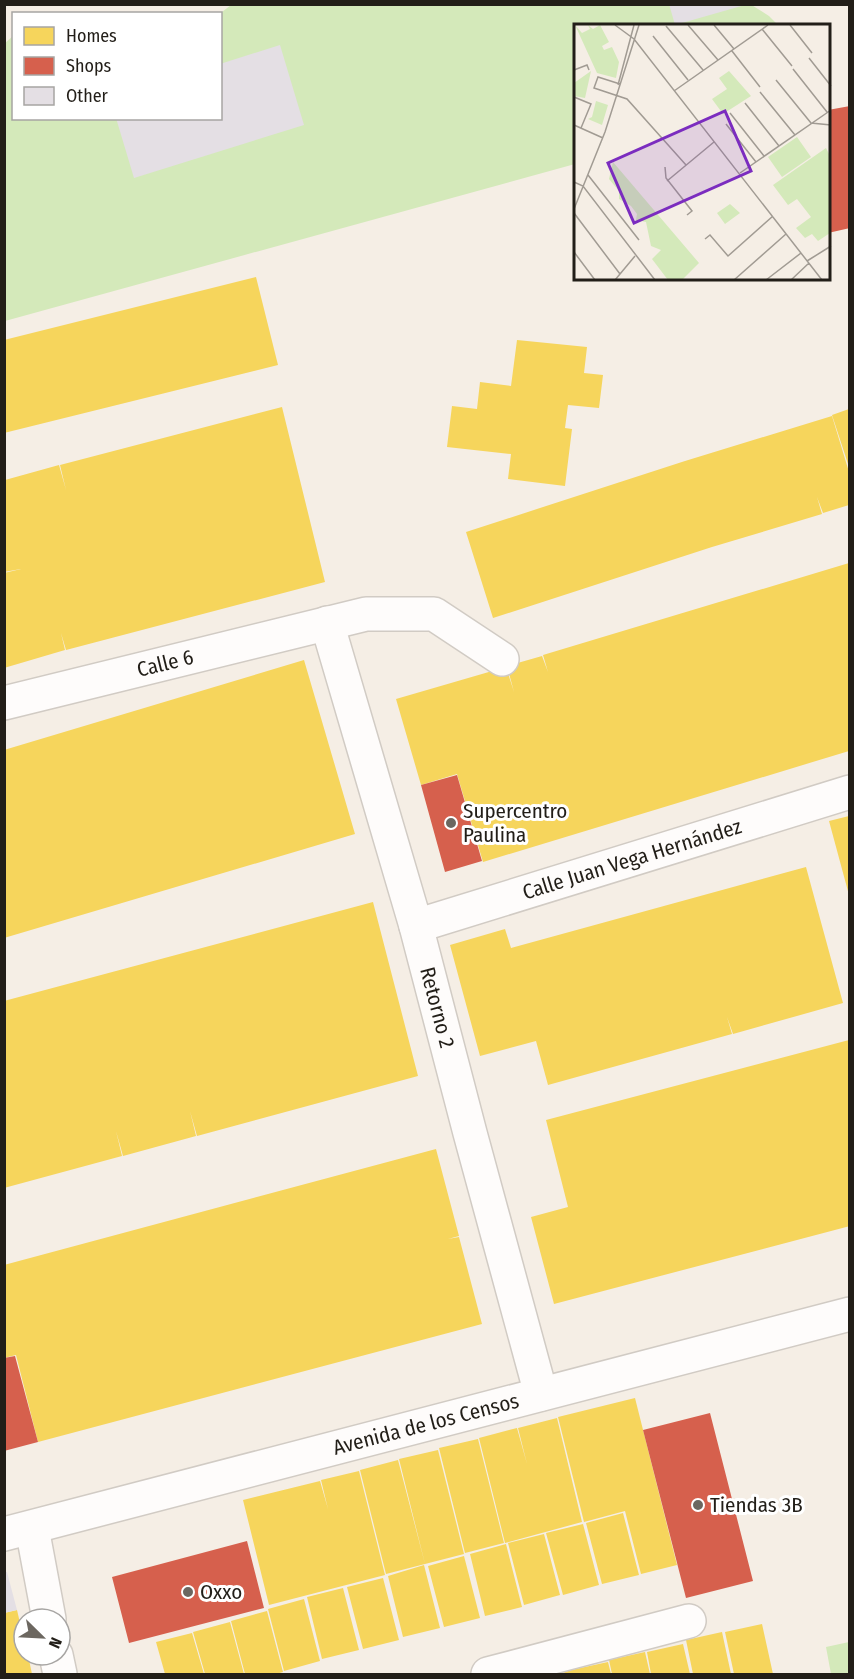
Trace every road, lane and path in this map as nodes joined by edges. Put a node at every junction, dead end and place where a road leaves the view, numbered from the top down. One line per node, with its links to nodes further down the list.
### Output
1 (327, 623): 2 (street, Calle 6); 3 (street, Calle 6); 5 (street, Retorno 2)
2 (501, 659)
3 (4, 703)
4 (849, 792): 5 (street, Calle Juan Vega Hernández)
5 (416, 926): 7 (street, Retorno 2)
6 (849, 1314): 7 (street, Avenida de los Censos)
7 (541, 1394): 8 (street, Avenida de los Censos)
8 (18, 1531): 9 (street)
9 (45, 1607)
10 (689, 1621): 11 (street)
11 (488, 1674)

